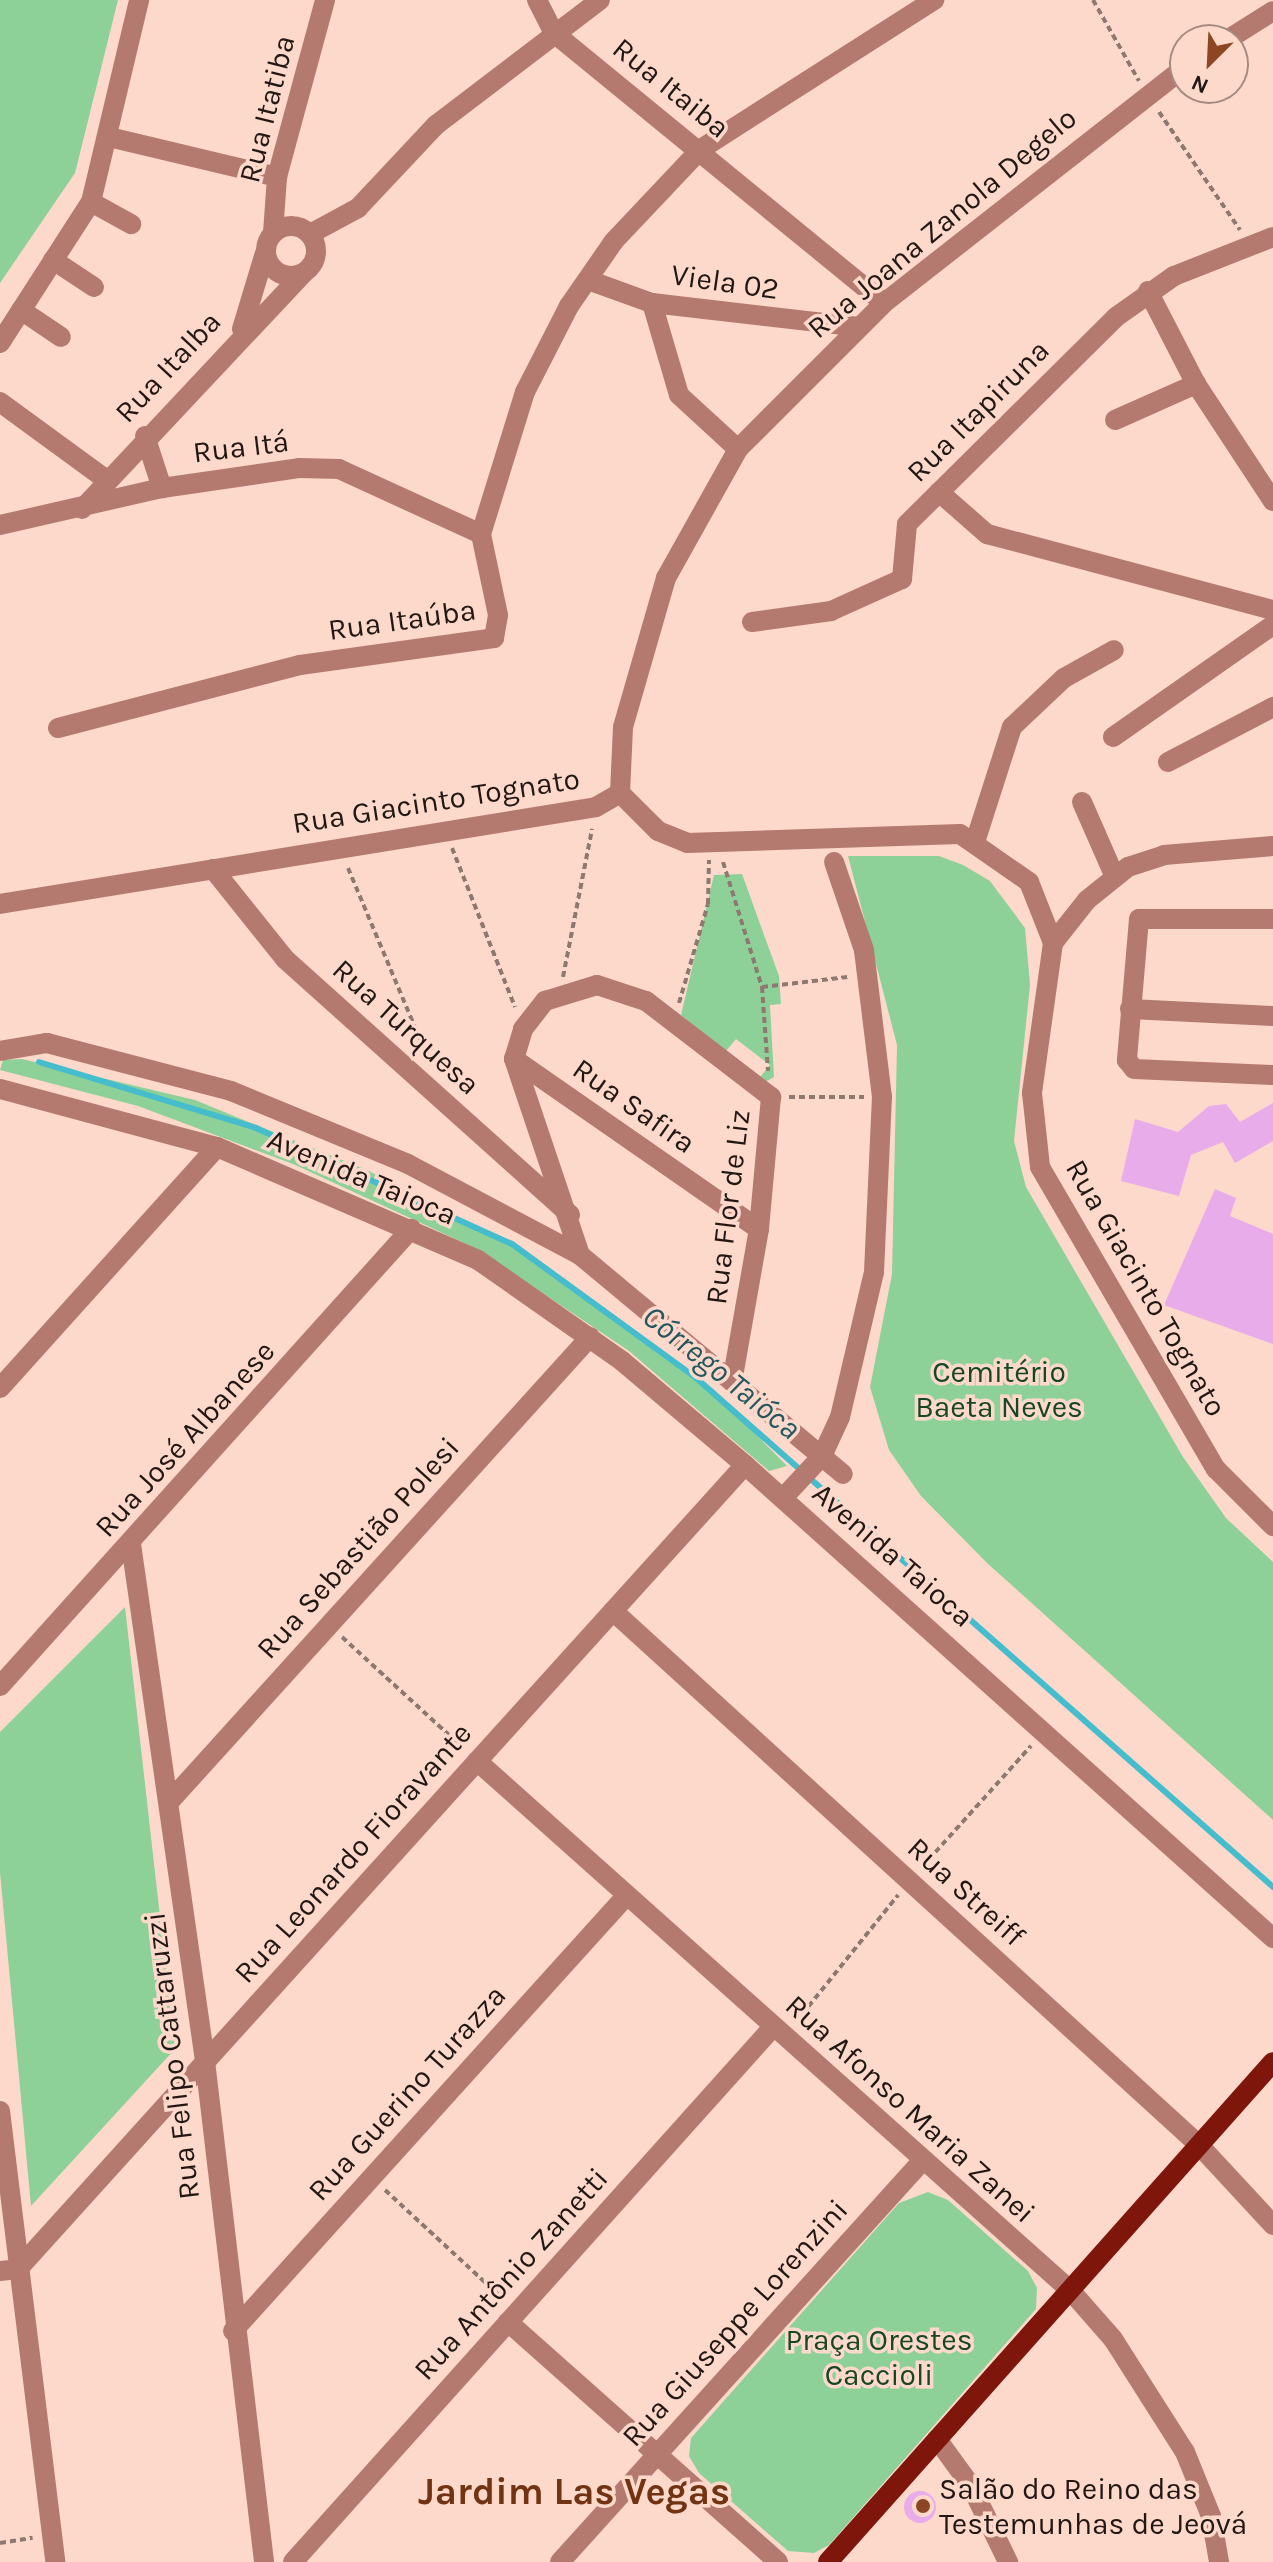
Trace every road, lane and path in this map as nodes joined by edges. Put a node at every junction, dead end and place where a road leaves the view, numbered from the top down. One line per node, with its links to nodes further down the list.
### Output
1 (139, 0): 12 (street)
2 (325, 0): 14 (street, Rua Itatiba)
3 (537, 0): 9 (street)
4 (600, 0): 9 (street)
5 (934, 0): 13 (street, Rua Itaúba)
6 (1093, 0): 11 (path)
7 (1273, 11): 8 (street)
8 (1249, 26)
9 (554, 33): 13 (street, Rua Itaiba); 16 (street)
10 (1169, 77): 11 (street, Rua Joana Zanola Degelo)
11 (1145, 93): 21 (path); 29 (street, Rua Joana Zanola Degelo)
12 (109, 137): 14 (street); 15 (street)
13 (701, 149): 25 (street, Rua Itaúba); 29 (street, Rua Itaiba)
14 (277, 177): 18 (street, Rua Itatiba)
15 (91, 202): 17 (street); 23 (street)
16 (358, 208): 19 (street); 24 (street, Rua Italba)
17 (131, 224)
18 (273, 233): 19 (street); 22 (street)
19 (310, 234): 24 (street)
20 (1273, 237): 21 (street, Rua Itapiruna)
21 (1253, 249): 27 (street, Rua Itapiruna)
22 (265, 253): 24 (street); 32 (street)
23 (53, 260): 26 (street); 30 (street)
24 (310, 267): 32 (street, Rua Italba)
25 (588, 280): 28 (street, Viela 02); 46 (street, Rua Itaúba)
26 (94, 287)
27 (1148, 291): 35 (street); 42 (street, Rua Itapiruna)
28 (652, 303): 31 (street, Viela 02); 39 (street)
29 (884, 303): 31 (street, Rua Joana Zanola Degelo)
30 (21, 310): 33 (street); 34 (street)
31 (859, 327): 39 (street, Rua Joana Zanola Degelo)
32 (241, 333): 38 (street, Rua Italba)
33 (61, 337)
34 (0, 343)
35 (1196, 384): 37 (street); 43 (street)
36 (0, 402): 40 (street)
37 (1115, 420)
38 (145, 436): 40 (street, Rua Italba); 41 (street)
39 (738, 449): 55 (street, Rua Joana Zanola Degelo)
40 (104, 478): 44 (street, Rua Italba)
41 (162, 488): 44 (street, Rua Itá); 46 (street, Rua Itá)
42 (939, 492): 47 (street); 48 (street, Rua Itapiruna)
43 (1273, 501)
44 (82, 509): 45 (street, Rua Itá)
45 (0, 525)
46 (481, 534): 52 (street, Rua Itaúba)
47 (1273, 610)
48 (752, 622)
49 (1273, 625): 53 (street)
50 (1114, 650): 59 (street)
51 (1273, 707): 54 (street)
52 (58, 728)
53 (1113, 737)
54 (1168, 762)
55 (620, 793): 57 (street, Rua Giacinto Tognato); 60 (street, Rua Giacinto Tognato)
56 (1082, 802): 65 (street)
57 (596, 807): 58 (street, Rua Giacinto Tognato); 71 (path)
58 (444, 832): 62 (street, Rua Giacinto Tognato); 75 (path)
59 (976, 839): 60 (street, Rua Giacinto Tognato); 68 (street, Rua Giacinto Tognato)
60 (714, 845): 70 (path); 74 (path)
61 (1273, 846): 65 (street)
62 (339, 847): 64 (street, Rua Giacinto Tognato); 80 (path)
63 (834, 862): 69 (street)
64 (213, 869): 66 (street, Rua Giacinto Tognato); 80 (street, Rua Turquesa)
65 (1114, 875): 68 (street)
66 (0, 904)
67 (1273, 919): 72 (street)
68 (1053, 943): 95 (street, Rua Giacinto Tognato)
69 (869, 974): 70 (path); 82 (street)
70 (762, 987): 81 (path)
71 (560, 991): 74 (street, Rua Flor de Liz); 75 (street)
72 (1130, 1009): 73 (street); 78 (street)
73 (1273, 1016)
74 (672, 1019): 81 (street, Rua Flor de Liz)
75 (523, 1029): 77 (street)
76 (0, 1051): 87 (street)
77 (514, 1059): 84 (street); 86 (street, Rua Safira)
78 (1273, 1075)
79 (0, 1089): 83 (street, Avenida Taioca)
80 (432, 1091): 84 (street, Rua Turquesa)
81 (771, 1097): 82 (path); 86 (street, Rua Flor de Liz)
82 (882, 1097): 92 (street)
83 (217, 1147): 85 (street, Avenida Taioca); 90 (street)
84 (573, 1218): 87 (street)
85 (411, 1229): 88 (street, Avenida Taioca); 96 (street, Rua José Albanese)
86 (759, 1229): 89 (street, Rua Flor de Liz)
87 (580, 1255): 89 (street)
88 (590, 1337): 91 (street, Avenida Taioca); 98 (street, Rua Sebastião Polesi)
89 (732, 1382): 92 (street)
90 (0, 1388)
91 (745, 1465): 94 (street, Avenida Taioca); 97 (street, Rua Leonardo Fioravante)
92 (811, 1469): 93 (street); 94 (street)
93 (843, 1474)
94 (783, 1498): 103 (street, Avenida Taioca)
95 (1273, 1526)
96 (131, 1544): 99 (street, Rua José Albanese); 101 (street, Rua Felipo Cattaruzzi)
97 (613, 1611): 100 (street, Rua Leonardo Fioravante); 108 (street, Rua Streiff)
98 (329, 1625): 100 (path); 101 (street, Rua Sebastião Polesi)
99 (0, 1686)
100 (477, 1761): 102 (street, Rua Afonso Maria Zanei); 105 (street, Rua Leonardo Fioravante)
101 (170, 1801): 105 (street, Rua Felipo Cattaruzzi)
102 (626, 1896): 104 (street, Rua Afonso Maria Zanei); 110 (street, Rua Guerino Turazza)
103 (1273, 1938)
104 (773, 2027): 109 (street, Rua Afonso Maria Zanei); 114 (street, Rua Antônio Zanetti)
105 (205, 2061): 112 (street, Rua Leonardo Fioravante); 115 (street, Rua Felipo Cattaruzzi)
106 (1273, 2062): 108 (main road)
107 (0, 2111): 112 (street)
108 (1199, 2145): 111 (street, Rua Streiff); 113 (main road)
109 (923, 2160): 113 (street, Rua Afonso Maria Zanei); 117 (street, Rua Giuseppe Lorenzini)
110 (371, 2178): 114 (path); 115 (street, Rua Guerino Turazza)
111 (1273, 2225)
112 (9, 2270): 118 (street)
113 (1070, 2290): 116 (main road); 127 (street, Rua Afonso Maria Zanei)
114 (512, 2317): 117 (street); 122 (street, Rua Antônio Zanetti)
115 (233, 2331): 121 (street, Rua Felipo Cattaruzzi)
116 (937, 2439): 125 (main road); 126 (street)
117 (658, 2453): 123 (street, Rua Giuseppe Lorenzini); 124 (street)
118 (51, 2536): 119 (path); 120 (street)
119 (0, 2543)
120 (55, 2562)
121 (264, 2562)
122 (293, 2562)
123 (560, 2562)
124 (778, 2562)
125 (828, 2562)
126 (1008, 2562)
127 (1219, 2562)

